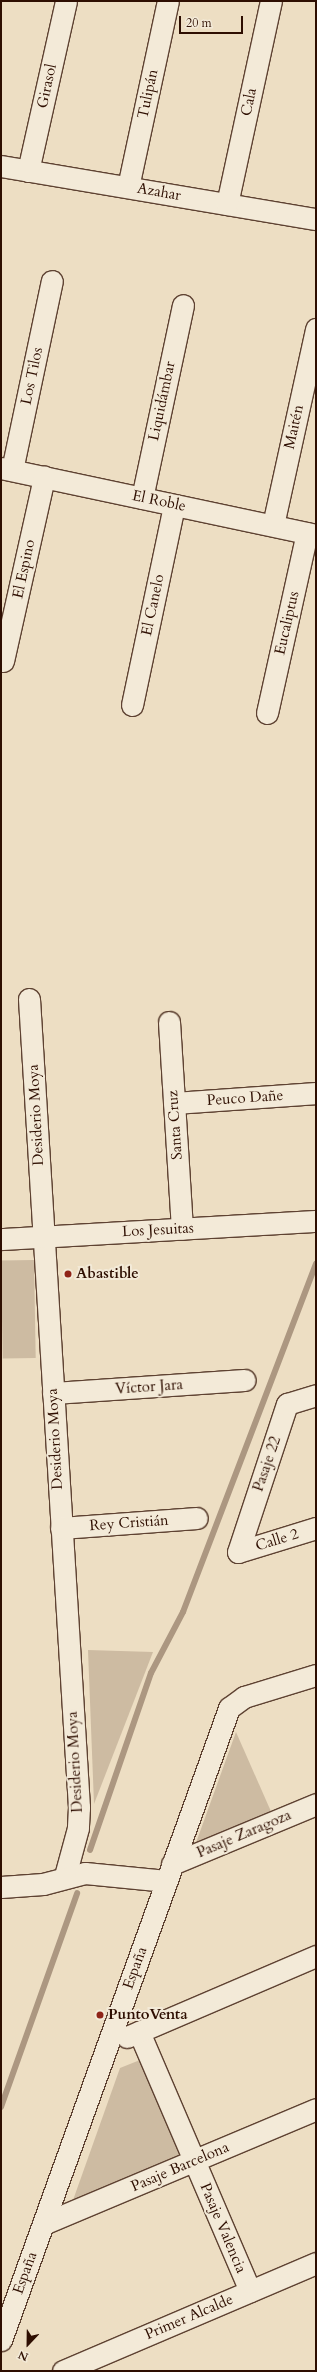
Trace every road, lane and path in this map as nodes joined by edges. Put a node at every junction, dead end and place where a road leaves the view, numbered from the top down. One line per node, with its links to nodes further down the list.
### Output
1 (66, 1): 5 (street, Girasol)
2 (168, 1): 6 (street, Tulipán)
3 (271, 1): 7 (street, Cala)
4 (1, 166): 5 (street, Azahar)
5 (28, 170): 6 (street, Azahar)
6 (128, 187): 7 (street, Azahar)
7 (227, 204): 8 (street, Azahar)
8 (316, 219)
9 (52, 281): 12 (street, Los Tilos)
10 (182, 305): 14 (street, Liquidámbar)
11 (316, 329): 16 (street, Maitén)
12 (7, 469): 13 (street, El Roble)
13 (44, 477): 14 (street, El Roble); 18 (street, El Espino)
14 (142, 498): 15 (street, El Roble)
15 (174, 504): 16 (street, El Roble); 19 (street, El Canelo)
16 (273, 526): 17 (street, El Roble)
17 (312, 534): 20 (street, Eucaliptus)
18 (3, 660)
19 (132, 705)
20 (267, 713)
21 (29, 999): 27 (street, Desiderio Moya)
22 (169, 1022): 24 (street, Santa Cruz)
23 (316, 1093): 24 (street, Peuco Dañe)
24 (174, 1103): 26 (street, Santa Cruz)
25 (316, 1221): 26 (street, Los Jesuitas)
26 (182, 1229): 27 (street, Los Jesuitas)
27 (43, 1237): 28 (street, Los Jesuitas); 30 (street, Desiderio Moya)
28 (1, 1239)
29 (246, 1380): 30 (street, Víctor Jara)
30 (53, 1392): 33 (street, Desiderio Moya)
31 (316, 1395): 35 (street, Pasaje 22)
32 (197, 1518): 33 (street, Rey Cristián)
33 (61, 1528): 39 (street, Desiderio Moya)
34 (316, 1528): 35 (street, Calle 2)
35 (238, 1552)
36 (316, 1675): 38 (street, España)
37 (316, 1804): 38 (street, Pasaje Zaragoza)
38 (170, 1873): 39 (street); 43 (street, España)
39 (65, 1876): 40 (street)
40 (1, 1886)
41 (316, 1956): 42 (street)
42 (139, 2032): 43 (street); 45 (street, Pasaje Valencia)
43 (107, 2046): 46 (street, España)
44 (316, 2109): 45 (street, Pasaje Barcelona)
45 (194, 2161): 46 (street, Pasaje Barcelona); 48 (street, Pasaje Valencia)
46 (43, 2224): 49 (street, España)
47 (316, 2263): 48 (street, Primer Alcalde)
48 (250, 2291): 50 (street, Primer Alcalde)
49 (1, 2340)
50 (63, 2371)

